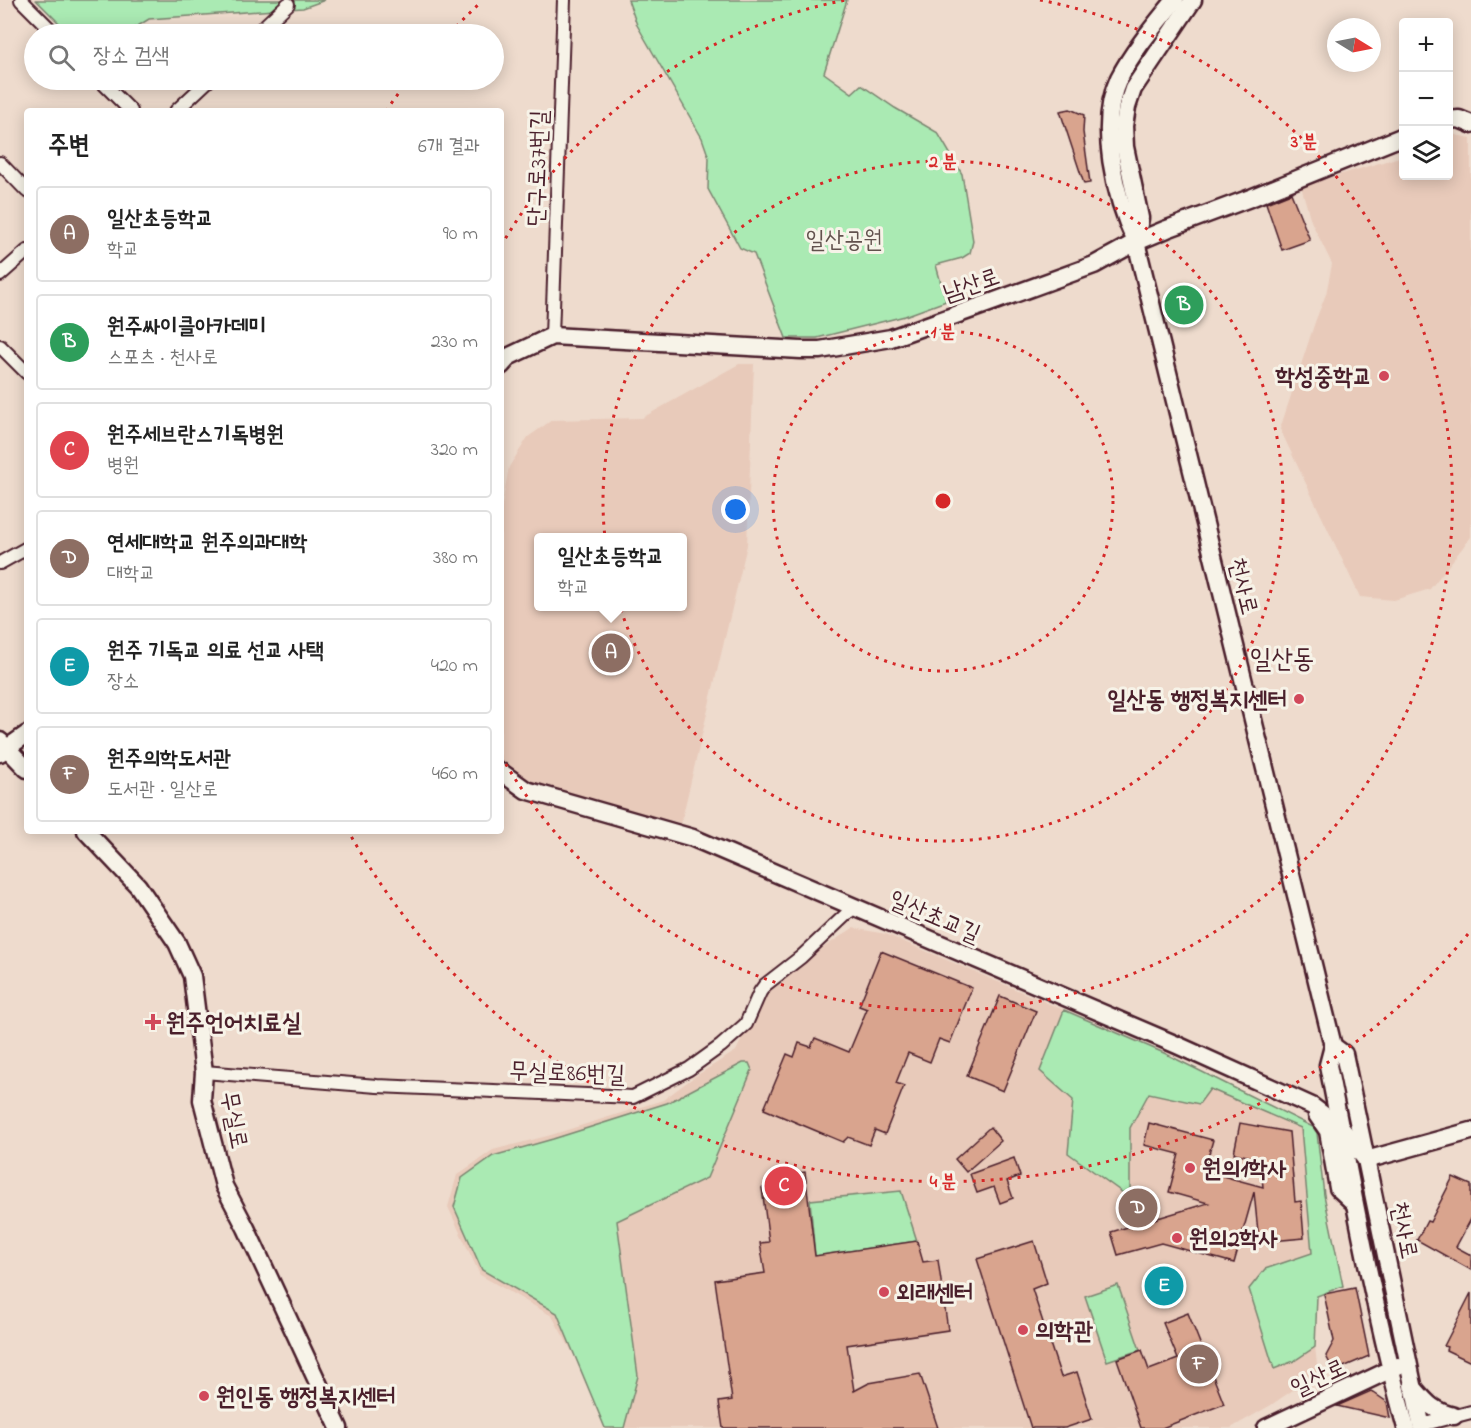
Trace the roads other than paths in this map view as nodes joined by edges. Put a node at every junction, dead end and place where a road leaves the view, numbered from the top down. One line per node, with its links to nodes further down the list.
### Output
1 (21, 0): 6 (street)
2 (564, 0): 21 (street, 단구로37번길)
3 (1175, 0): 10 (street, 천사로)
4 (1193, 0): 10 (street, 천사로)
5 (288, 4): 7 (street)
6 (45, 24)
7 (267, 24)
8 (110, 90): 11 (street)
9 (198, 90): 12 (street)
10 (1119, 103): 18 (street, 천사로)
11 (128, 108)
12 (179, 108)
13 (1453, 120): 14 (street)
14 (1471, 124)
15 (1399, 138): 18 (street, 남산로)
16 (0, 163): 17 (street)
17 (24, 188)
18 (1136, 242): 21 (street, 남산로); 33 (street, 천사로)
19 (24, 254): 20 (street)
20 (0, 274)
21 (552, 336): 23 (street, 남산로)
22 (0, 346): 24 (street)
23 (504, 363)
24 (24, 370)
25 (24, 550): 26 (street)
26 (0, 562)
27 (24, 736): 28 (street)
28 (2, 748): 29 (street)
29 (24, 767)
30 (504, 774): 32 (street, 일산초교길)
31 (89, 834): 34 (street, 무실로)
32 (853, 908): 34 (street, 무실로86번길); 35 (street, 일산초교길)
33 (1333, 1046): 36 (street, 천사로); 38 (street, 천사로)
34 (204, 1072): 46 (street, 무실로)
35 (1312, 1106): 36 (street, 일산초교길); 39 (street)
36 (1341, 1128): 38 (street); 39 (street, 천사로)
37 (1471, 1131): 38 (street)
38 (1366, 1160): 40 (street, 천사로)
39 (1353, 1202): 41 (street, 천사로)
40 (1407, 1362): 41 (street, 일산로); 42 (street, 천사로)
41 (1390, 1370): 45 (street, 천사로); 47 (street, 일산로)
42 (1412, 1386): 44 (street); 45 (street, 천사로)
43 (1471, 1412): 44 (street)
44 (1454, 1416): 45 (street)
45 (1416, 1427)
46 (339, 1428)
47 (1266, 1428)

